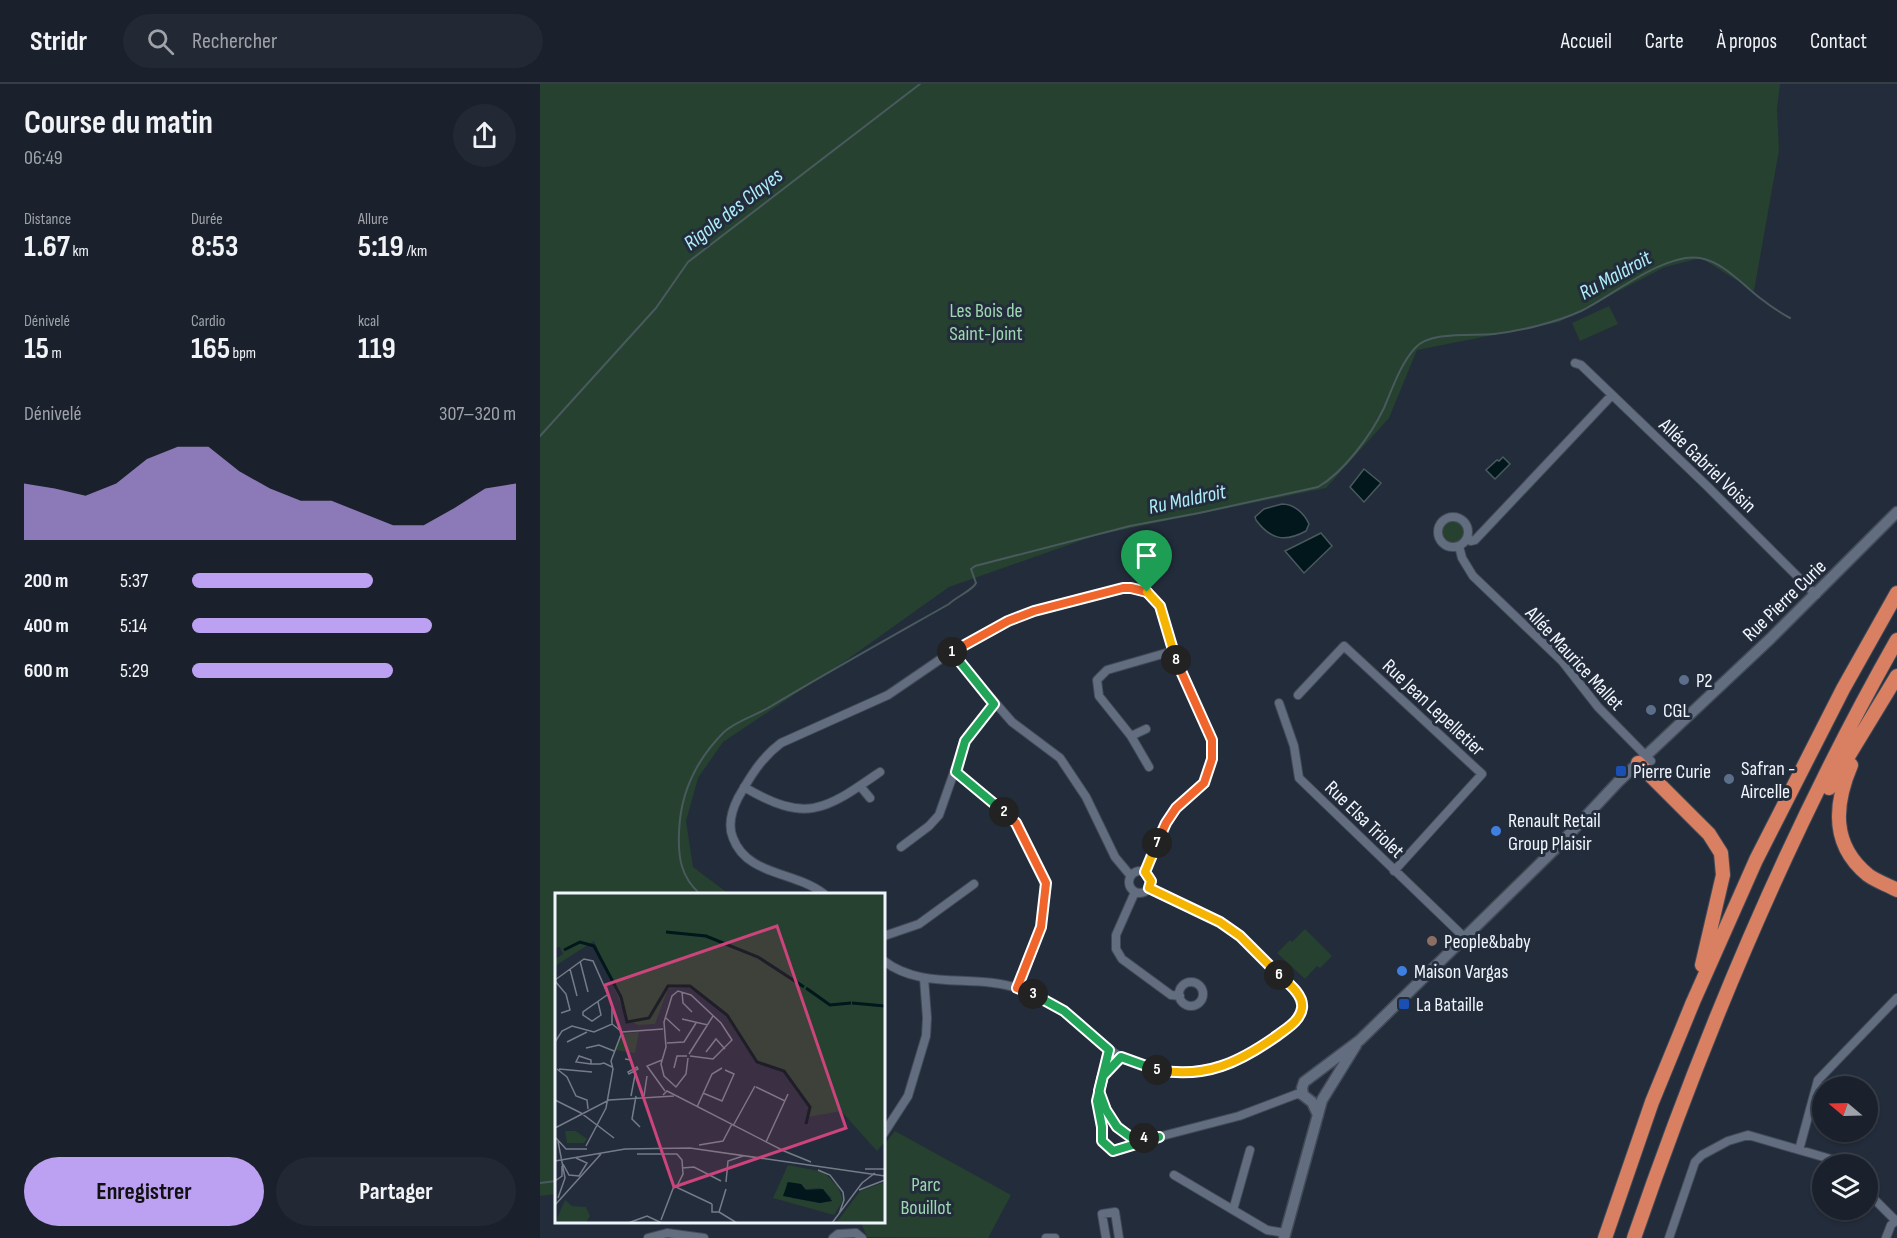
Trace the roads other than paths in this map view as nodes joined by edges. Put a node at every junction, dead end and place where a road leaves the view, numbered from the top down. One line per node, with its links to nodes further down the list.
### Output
1 (1575, 363): 2 (street, Allée Gabriel Voisin)
2 (1612, 395): 4 (street); 7 (street, Allée Gabriel Voisin)
3 (1895, 516): 7 (street, Rue Pierre Curie)
4 (1466, 539): 5 (street); 5 (street)
5 (1459, 546): 18 (street, Allée Maurice Mallet)
6 (1897, 593): 42 (highway)
7 (1816, 595): 18 (street, Rue Pierre Curie)
8 (1897, 640): 28 (highway)
9 (1173, 651): 10 (street); 17 (street); 27 (street)
10 (951, 652): 15 (street); 23 (street)
11 (1897, 676): 13 (highway)
12 (1298, 695): 26 (street, Rue Jean Lepelletier)
13 (1882, 702): 28 (highway); 32 (highway)
14 (1278, 703): 26 (street, Rue Elsa Triolet)
15 (994, 704): 21 (street); 29 (street)
16 (1146, 729): 17 (street)
17 (1131, 736): 19 (street)
18 (1645, 762): 36 (street, Rue Pierre Curie); 42 (highway)
19 (1149, 767)
20 (880, 772): 22 (street)
21 (956, 772): 25 (street); 39 (street)
22 (860, 786): 23 (street); 24 (street)
23 (744, 788): 34 (street)
24 (870, 798)
25 (901, 847)
26 (1394, 871): 36 (street, Rue Elsa Triolet)
27 (1145, 872): 29 (street); 31 (street)
28 (1779, 872): 71 (highway)
29 (1130, 875): 33 (street)
30 (974, 884): 35 (street)
31 (1149, 888): 33 (street); 45 (street)
32 (1897, 890)
33 (1135, 892): 40 (street)
34 (822, 893)
35 (885, 936)
36 (1464, 937): 43 (street, Rue Pierre Curie)
37 (885, 962): 38 (street)
38 (924, 978): 39 (street); 52 (street)
39 (1017, 988): 44 (street)
40 (1180, 996)
41 (1897, 998): 55 (street)
42 (1693, 1002): 70 (highway)
43 (1360, 1040): 46 (street, Rue Pierre Curie); 50 (street, Rue Pierre Curie)
44 (1109, 1050): 45 (street); 47 (street)
45 (1121, 1057): 47 (street)
46 (1314, 1074): 48 (street, Rue Pierre Curie); 50 (street)
47 (1103, 1076): 49 (street)
48 (1304, 1082): 50 (street, Rue Pierre Curie); 51 (street)
49 (1099, 1091): 53 (street); 53 (street)
50 (1316, 1098): 51 (street); 62 (street, Rue Pierre Curie)
51 (1272, 1102): 53 (street)
52 (885, 1131)
53 (1159, 1137)
54 (1250, 1150): 59 (street)
55 (1798, 1150): 56 (street); 72 (street)
56 (1812, 1154)
57 (1174, 1175): 59 (street)
58 (1878, 1203): 60 (street)
59 (1233, 1210): 62 (street)
60 (1896, 1220): 73 (street)
61 (859, 1235): 65 (street)
62 (1285, 1236)
63 (648, 1238): 64 (street)
64 (705, 1238)
65 (833, 1238)
66 (1046, 1238): 67 (street)
67 (1055, 1238)
68 (1106, 1238): 69 (street)
69 (1119, 1238)
70 (1605, 1238)
71 (1634, 1238)
72 (1669, 1238)
73 (1886, 1238)

